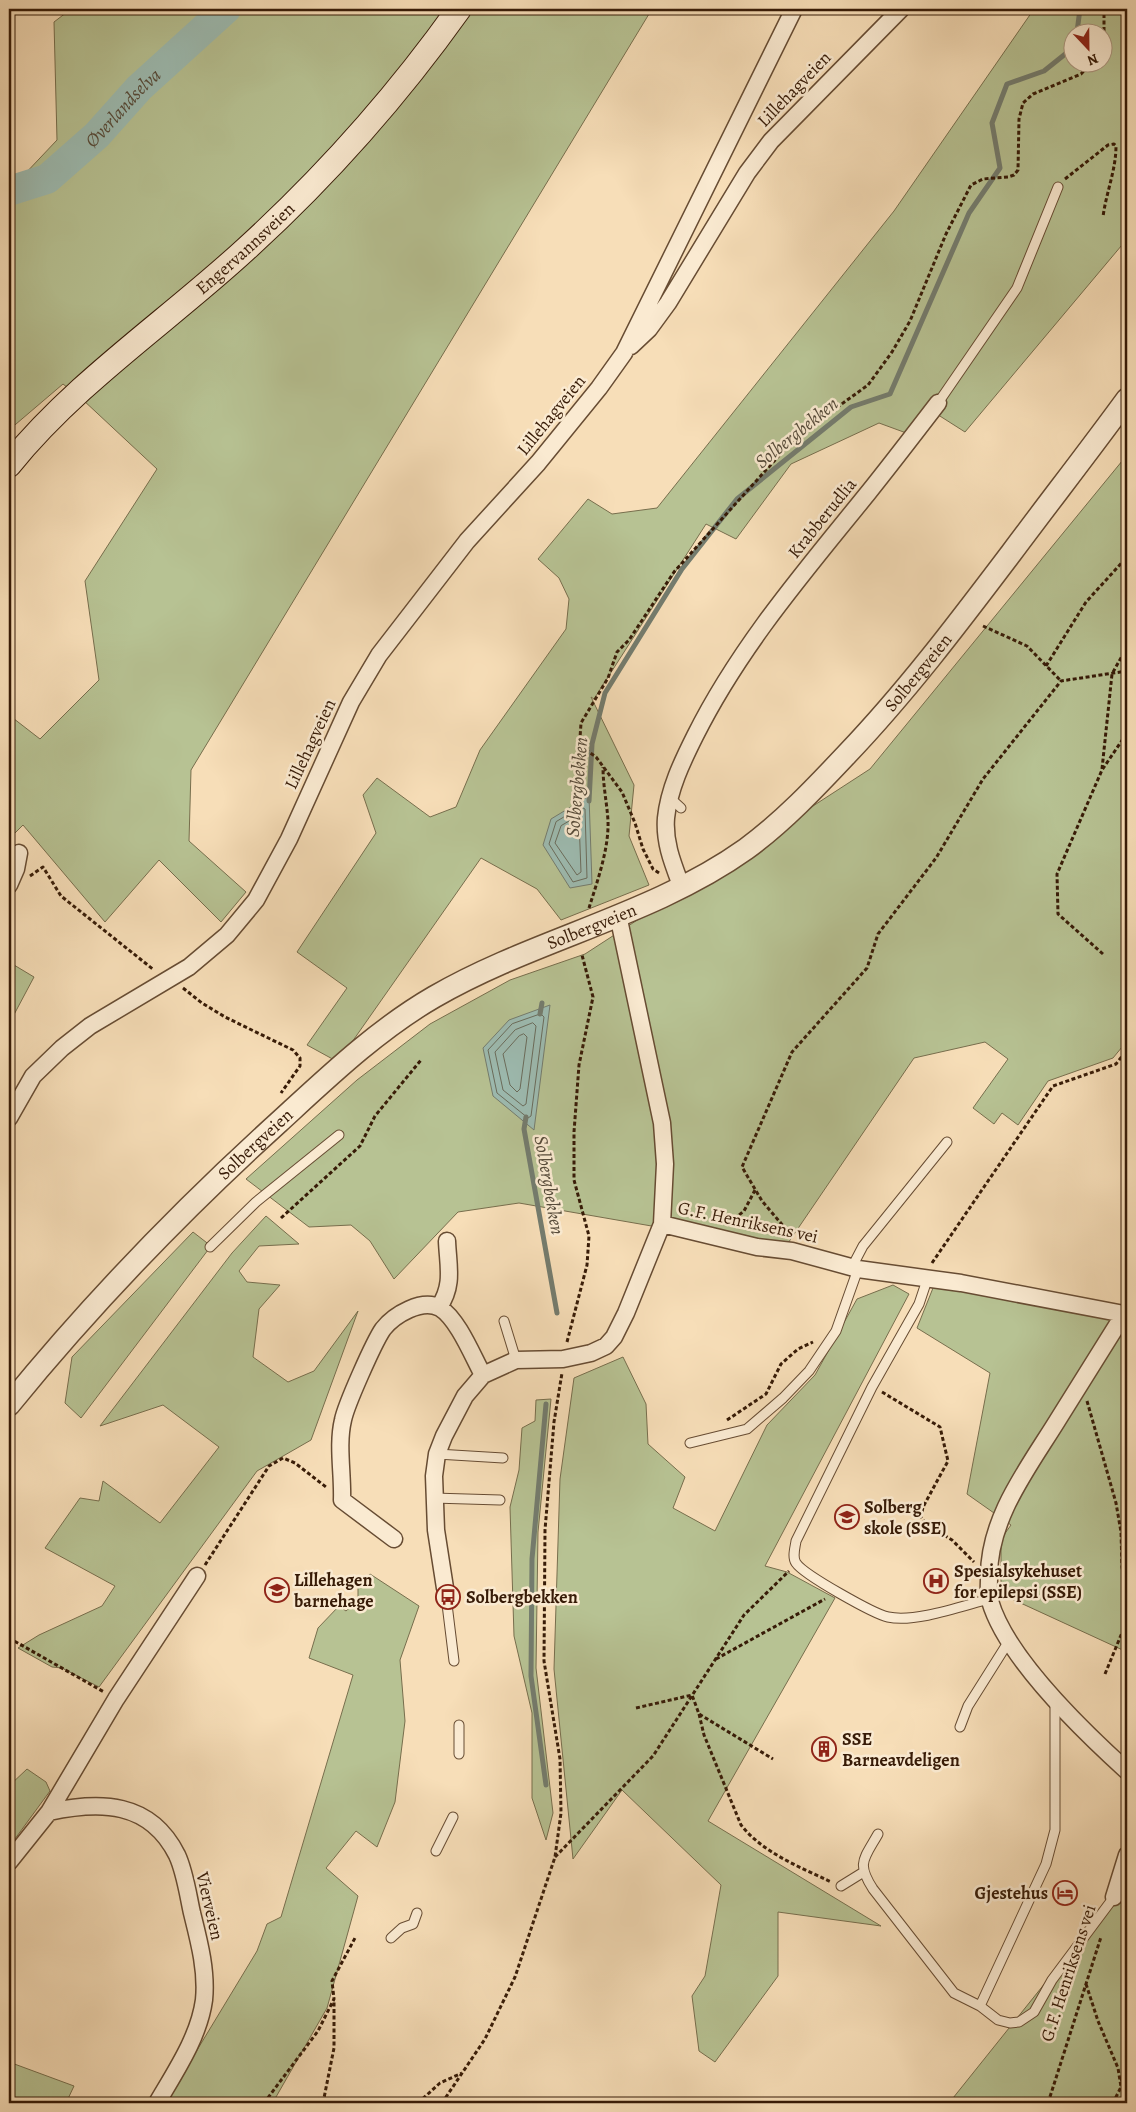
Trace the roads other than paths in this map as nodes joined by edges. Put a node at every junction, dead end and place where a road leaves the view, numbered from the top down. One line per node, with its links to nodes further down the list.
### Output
1 (459, 9): 8 (main road, Engervannsveien)
2 (794, 9): 5 (street, Lillehagveien)
3 (901, 9): 5 (street, Lillehagveien)
4 (1058, 187): 7 (lane, Krabberudlia)
5 (624, 353): 13 (street, Lillehagveien)
6 (1127, 399): 11 (street, Solbergveien)
7 (938, 403): 11 (street, Krabberudlia)
8 (9, 465)
9 (19, 853): 10 (street)
10 (10, 883)
11 (682, 888): 12 (street, Solbergveien)
12 (618, 915): 16 (street, G.F. Henriksens vei); 26 (street, Solbergveien)
13 (9, 1118)
14 (339, 1135): 18 (lane)
15 (947, 1142): 19 (lane)
16 (662, 1224): 19 (street, G.F. Henriksens vei); 24 (street)
17 (447, 1241): 21 (street)
18 (210, 1247)
19 (855, 1268): 20 (street, G.F. Henriksens vei); 27 (lane)
20 (927, 1280): 22 (street, G.F. Henriksens vei); 35 (lane)
21 (439, 1307): 25 (street); 32 (street)
22 (1125, 1314): 35 (street, G.F. Henriksens vei)
23 (504, 1321): 24 (lane)
24 (516, 1360): 25 (street)
25 (483, 1375): 28 (street)
26 (9, 1404)
27 (690, 1444)
28 (437, 1454): 29 (lane); 30 (street)
29 (502, 1458)
30 (433, 1498): 31 (lane); 34 (street)
31 (500, 1500)
32 (394, 1539)
33 (197, 1576): 43 (street)
34 (445, 1588): 37 (lane)
35 (989, 1599): 36 (street, G.F. Henriksens vei)
36 (1009, 1641): 38 (street, G.F. Henriksens vei); 40 (lane)
37 (454, 1661)
38 (1055, 1699): 42 (street, G.F. Henriksens vei); 54 (lane)
39 (459, 1725): 41 (lane)
40 (960, 1727)
41 (459, 1754)
42 (1127, 1771)
43 (49, 1812): 48 (street); 55 (street, Vierveien)
44 (453, 1817): 46 (lane)
45 (878, 1834): 49 (lane)
46 (436, 1851)
47 (1127, 1855): 51 (street, G.F. Henriksens vei)
48 (9, 1862)
49 (862, 1873): 50 (lane); 54 (lane)
50 (841, 1886)
51 (1114, 1897): 54 (lane)
52 (417, 1913): 53 (lane)
53 (391, 1938)
54 (980, 2006)
55 (157, 2103)

